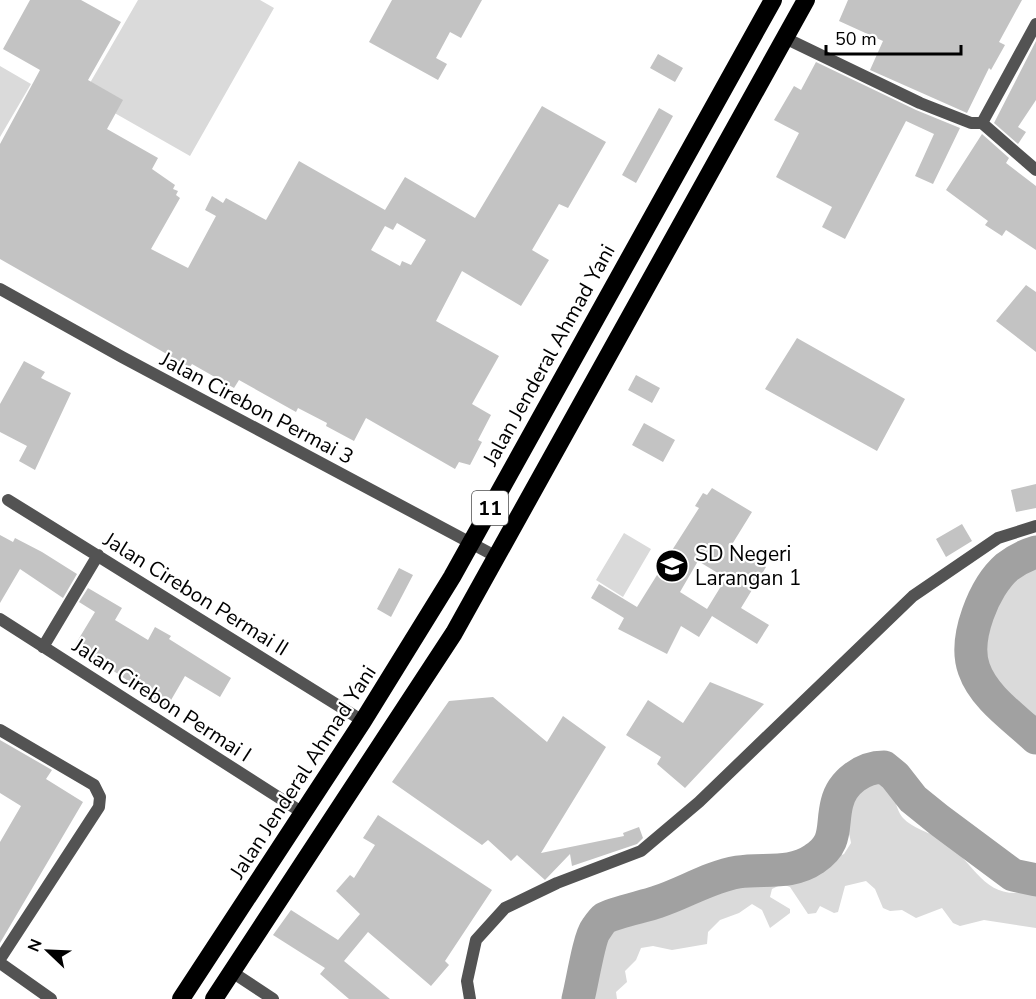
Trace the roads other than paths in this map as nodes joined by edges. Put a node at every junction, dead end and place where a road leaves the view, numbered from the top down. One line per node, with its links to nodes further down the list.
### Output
1 (773, 0): 10 (highway, Jalan Jenderal Ahmad Yani / 11)
2 (806, 0): 4 (highway, 11)
3 (1036, 24): 5 (street)
4 (785, 38): 5 (street); 12 (highway, 11)
5 (982, 123): 6 (street)
6 (1036, 170)
7 (0, 289): 10 (street, Jalan Cirebon Permai 3)
8 (8, 500): 11 (street, Jalan Cirebon Permai II)
9 (1036, 526): 24 (street)
10 (470, 545): 12 (street, Jalan Cirebon Permai 3); 15 (highway, Jalan Jenderal Ahmad Yani / 11)
11 (98, 555): 14 (street); 15 (street, Jalan Cirebon Permai II)
12 (497, 557): 19 (highway, 11)
13 (0, 620): 14 (street, Jalan Cirebon Permai I)
14 (43, 647): 17 (street, Jalan Cirebon Permai I)
15 (363, 721): 17 (highway, Jalan Jenderal Ahmad Yani / 11)
16 (0, 730): 18 (street)
17 (303, 813): 21 (highway, Jalan Jenderal Ahmad Yani / 11)
18 (0, 961): 20 (street)
19 (232, 972): 22 (highway, 11); 23 (street)
20 (51, 999)
21 (181, 999)
22 (214, 999)
23 (273, 999)
24 (470, 999)

